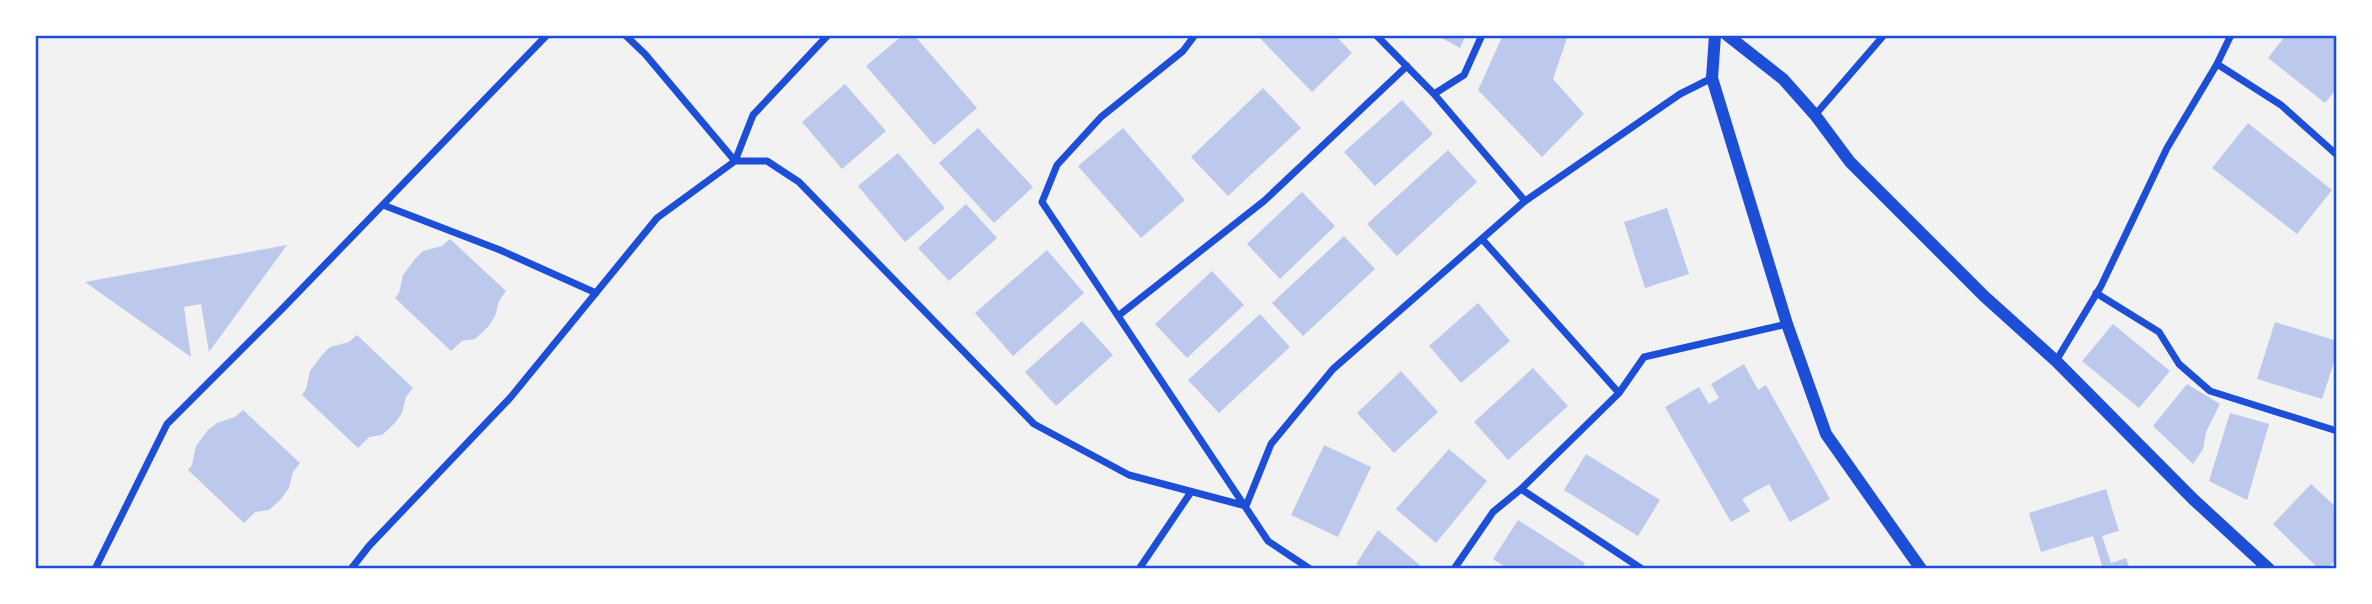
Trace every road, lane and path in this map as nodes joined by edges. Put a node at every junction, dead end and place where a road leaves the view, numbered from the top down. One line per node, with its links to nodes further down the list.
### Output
1 (547, 35): 19 (street)
2 (625, 35): 17 (street)
3 (828, 35): 17 (street)
4 (1195, 35): 23 (street)
5 (1376, 35): 12 (street)
6 (1482, 35): 14 (street)
7 (1714, 35): 13 (street)
8 (1727, 35): 15 (street)
9 (1884, 35): 15 (street)
10 (2231, 35): 11 (street)
11 (2217, 64): 16 (street); 22 (street)
12 (1407, 66): 14 (street); 23 (street)
13 (1712, 78): 18 (street); 24 (street)
14 (1434, 93): 18 (street)
15 (1815, 116): 25 (street)
16 (2337, 155)
17 (735, 161): 21 (street); 29 (street)
18 (1525, 201): 20 (street)
19 (383, 205): 21 (street); 31 (street)
20 (1482, 239): 26 (street); 30 (street)
21 (596, 293): 32 (street)
22 (2096, 293): 25 (street); 27 (street)
23 (1118, 316): 30 (street)
24 (1787, 324): 26 (street); 37 (street)
25 (2056, 361): 38 (street)
26 (1619, 393): 28 (street)
27 (2337, 431)
28 (1521, 489): 35 (street); 36 (street)
29 (1191, 492): 30 (street); 33 (street)
30 (1246, 506): 34 (street)
31 (95, 569)
32 (351, 569)
33 (1139, 569)
34 (1310, 569)
35 (1454, 569)
36 (1643, 569)
37 (1921, 569)
38 (2269, 569)

